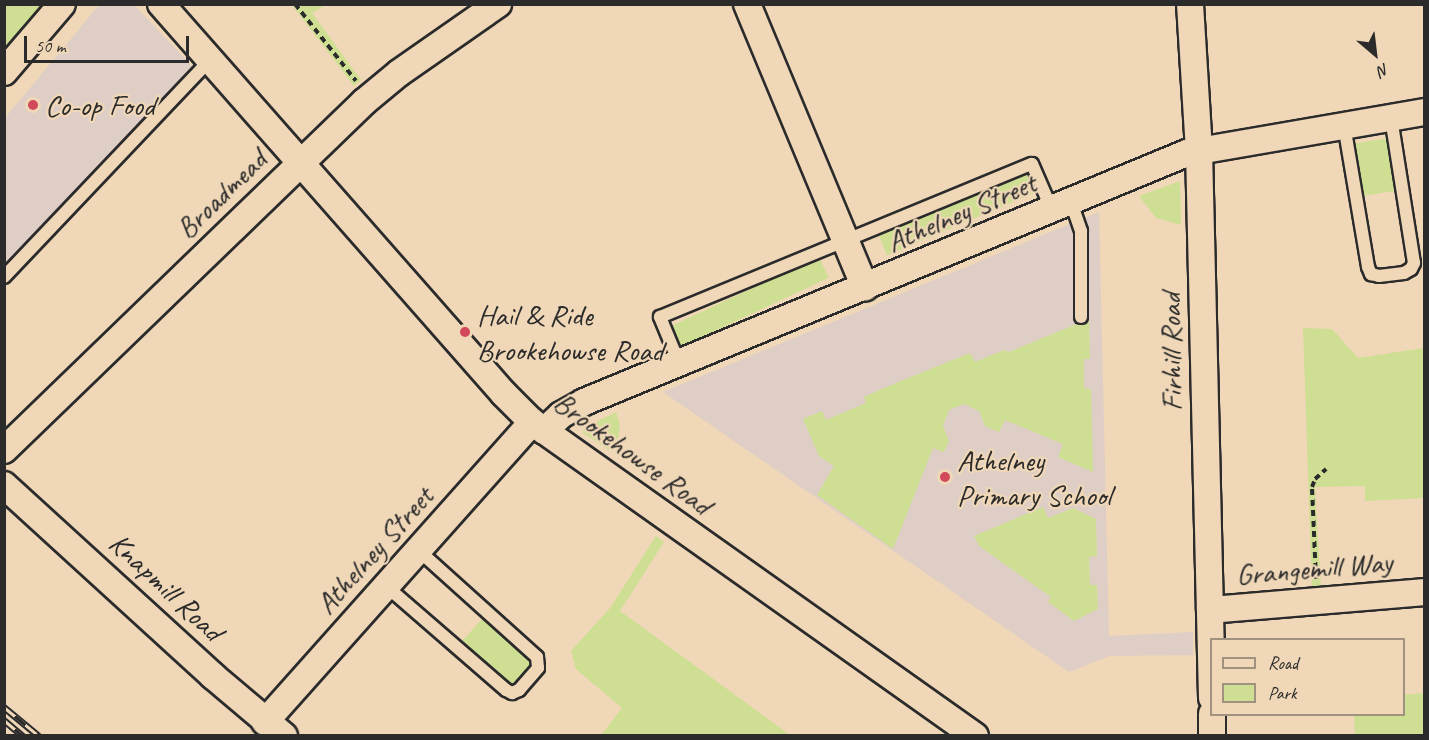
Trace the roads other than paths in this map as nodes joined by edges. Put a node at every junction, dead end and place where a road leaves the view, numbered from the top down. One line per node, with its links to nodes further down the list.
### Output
1 (62, 4): 7 (street)
2 (161, 4): 6 (street, Brookehowse Road)
3 (498, 4): 12 (street, Broadmead)
4 (747, 4): 14 (street)
5 (1190, 4): 11 (street, Firhill Road)
6 (210, 60): 12 (street, Brookehowse Road); 15 (lane)
7 (4, 72)
8 (1425, 112): 9 (street, Athelney Street)
9 (1391, 117): 10 (street, Athelney Street); 10 (lane)
10 (1344, 125): 11 (street, Athelney Street)
11 (1199, 150): 13 (street, Athelney Street); 25 (street, Firhill Road)
12 (300, 163): 19 (street, Brookehowse Road); 20 (street, Broadmead)
13 (1062, 206): 14 (lane); 16 (street, Athelney Street); 17 (lane)
14 (846, 242): 16 (street); 18 (lane)
15 (4, 277)
16 (865, 287): 18 (street, Athelney Street)
17 (1081, 317)
18 (678, 363): 19 (street, Athelney Street)
19 (538, 427): 22 (street, Athelney Street); 29 (street, Brookehowse Road)
20 (4, 450)
21 (4, 484): 28 (street, Knapmill Road)
22 (418, 550): 23 (street, Athelney Street); 23 (lane)
23 (386, 586): 28 (street, Athelney Street)
24 (1425, 592): 25 (street, Grangemill Way)
25 (1210, 610): 26 (street, Firhill Road)
26 (1211, 638)
27 (1212, 716): 30 (street)
28 (275, 729)
29 (974, 735)
30 (1212, 735)

